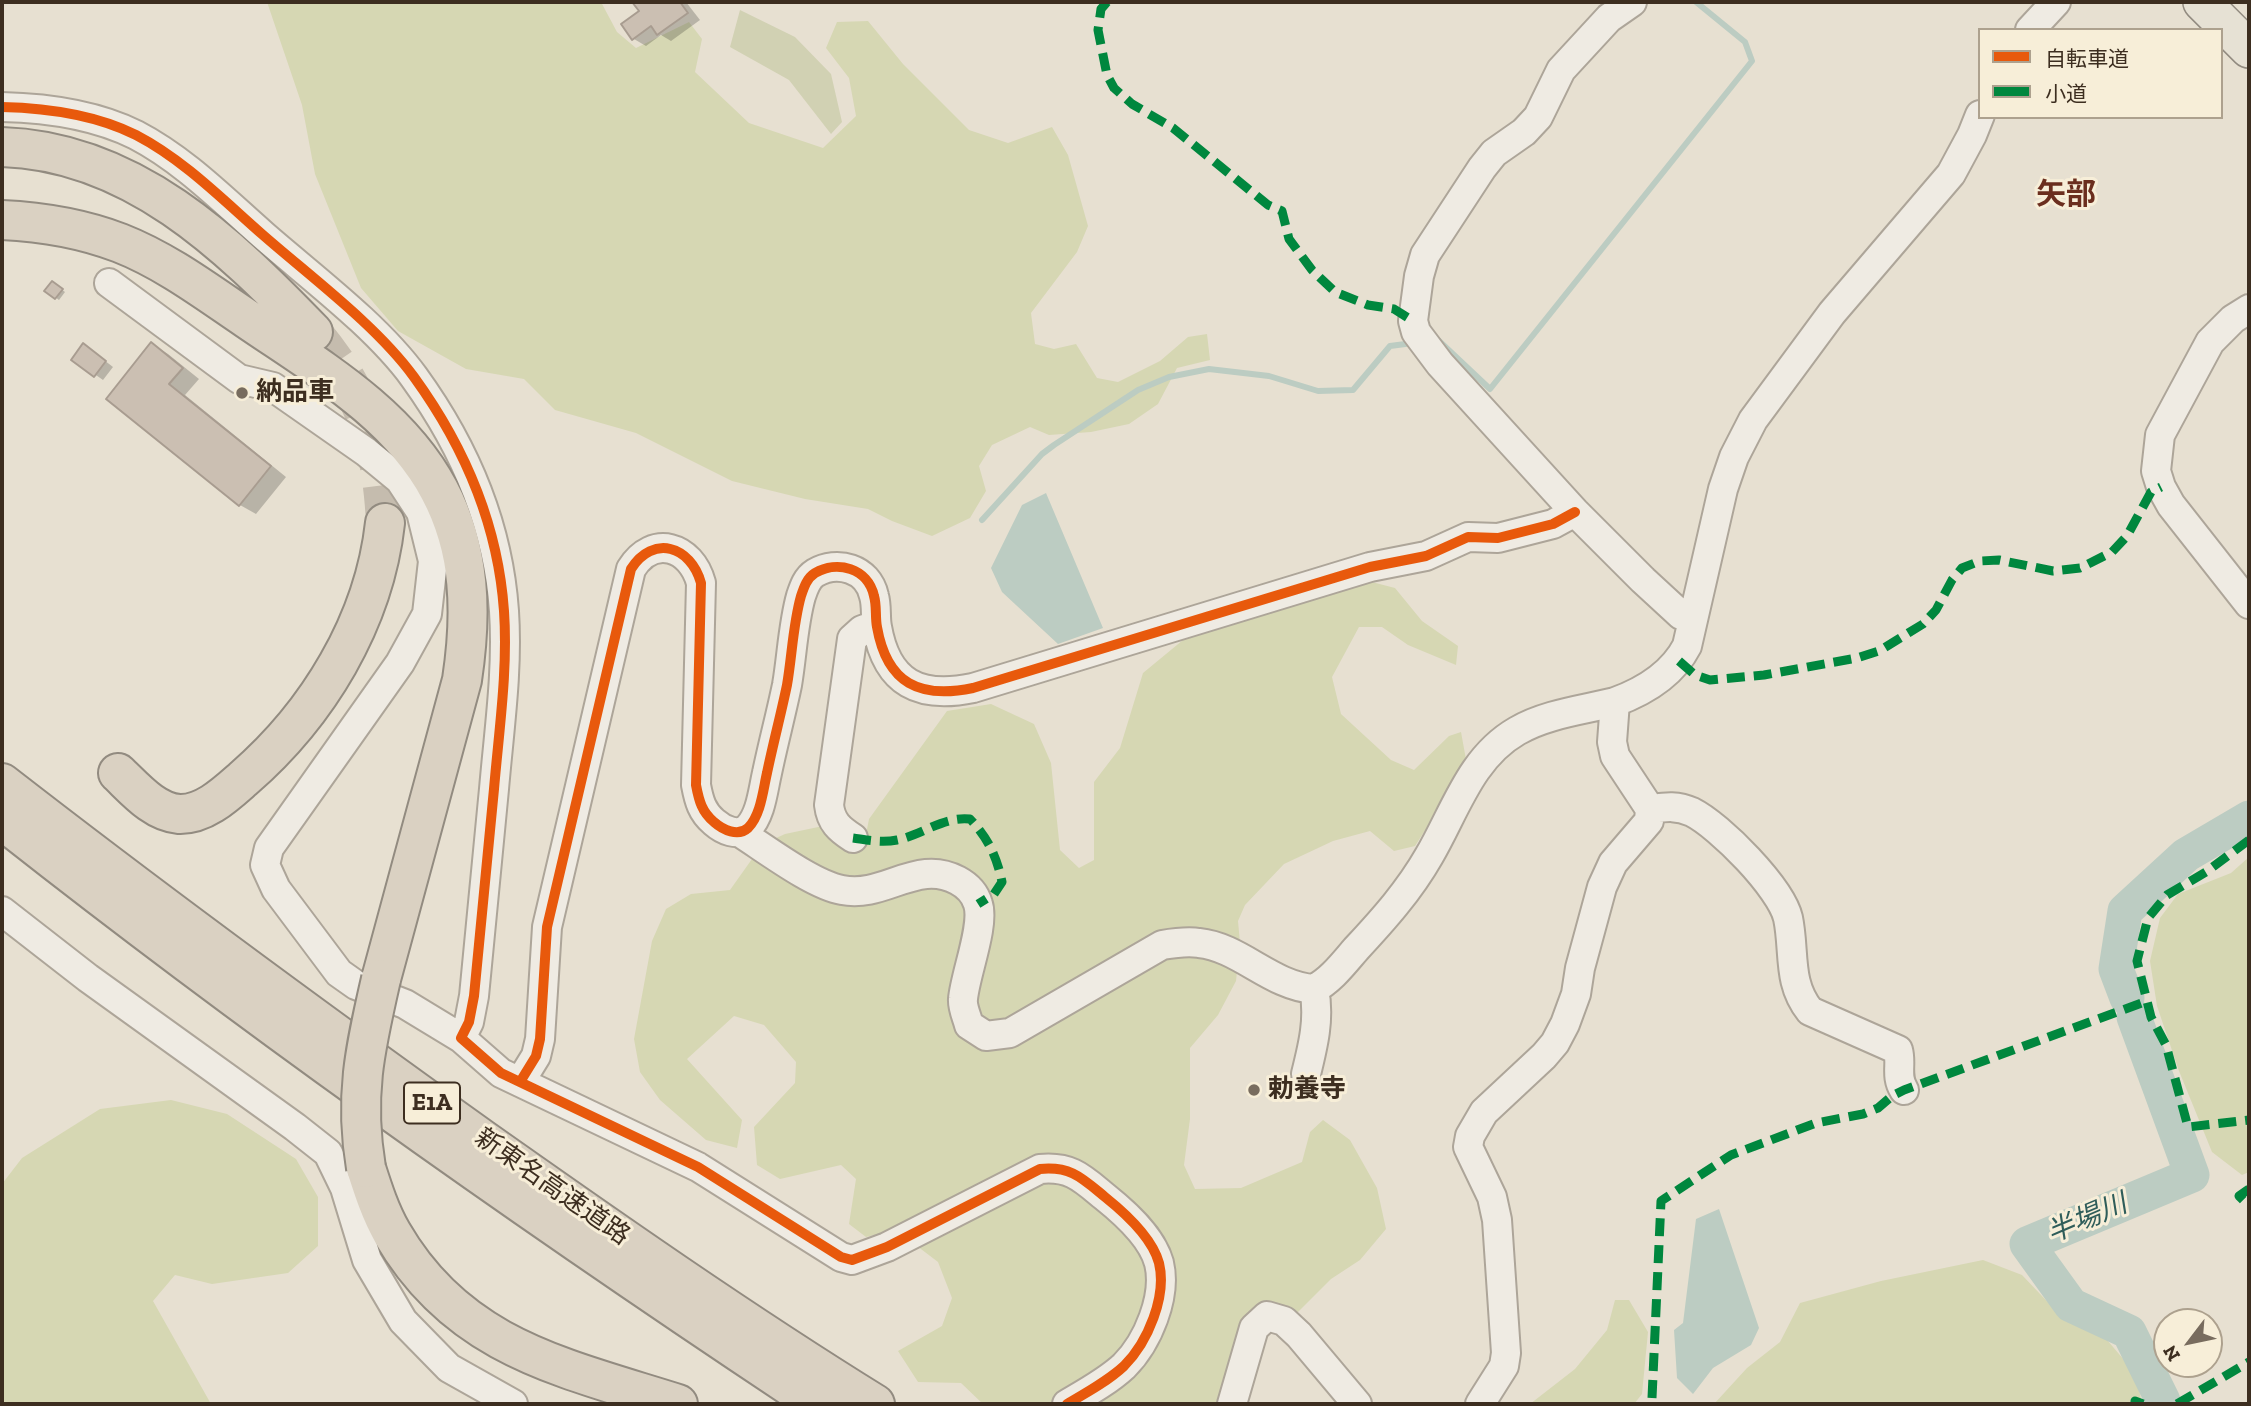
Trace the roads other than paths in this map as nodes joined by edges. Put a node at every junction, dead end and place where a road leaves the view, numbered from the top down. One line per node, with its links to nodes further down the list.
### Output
1 (1632, 2): 13 (street)
2 (2056, 2): 4 (street)
3 (2202, 2): 5 (main road)
4 (2032, 28)
5 (2249, 49)
6 (2, 107): 27 (street)
7 (1978, 119): 16 (street)
8 (2, 147): 12 (highway)
9 (2, 220): 32 (highway, bridge)
10 (109, 283): 27 (street)
11 (2249, 309): 15 (street)
12 (313, 332)
13 (1575, 512): 16 (street); 17 (street)
14 (385, 523): 19 (highway)
15 (2249, 604)
16 (1693, 619): 18 (street)
17 (876, 625): 23 (street); 24 (street)
18 (1615, 702): 21 (street); 26 (street)
19 (118, 773)
20 (2, 782): 34 (highway, 新東名高速道路 / E1A)
21 (1650, 809): 30 (street); 38 (street)
22 (2, 820): 33 (highway, 新東名高速道路 / E1A)
23 (739, 832): 26 (street); 29 (street)
24 (853, 838)
25 (2, 911): 31 (street)
26 (1314, 989): 28 (street)
27 (461, 1038): 29 (street)
28 (1307, 1074)
29 (520, 1082): 35 (street)
30 (1904, 1090)
31 (513, 1404)
32 (678, 1404)
33 (817, 1404)
34 (875, 1404)
35 (1066, 1404)
36 (1231, 1404): 37 (street)
37 (1357, 1404)
38 (1480, 1404)

